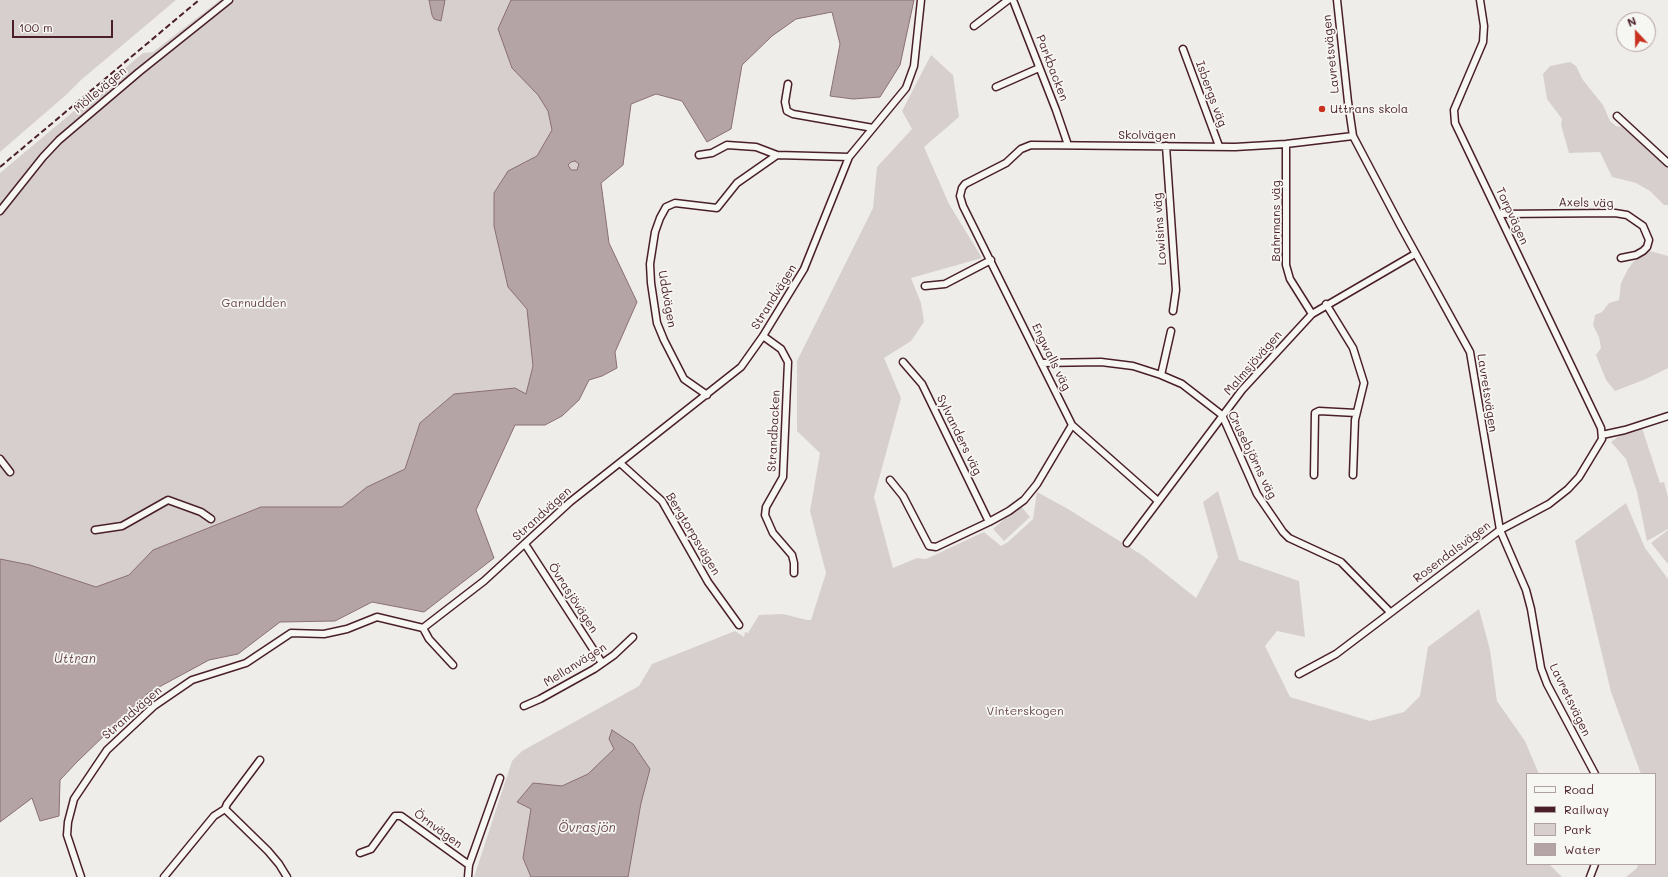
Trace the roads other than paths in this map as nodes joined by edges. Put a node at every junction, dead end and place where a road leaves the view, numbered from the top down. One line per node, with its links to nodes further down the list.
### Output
1 (229, 0): 24 (street, Möllevägen)
2 (921, 0): 13 (street, Strandvägen)
3 (1008, 0): 7 (street)
4 (1013, 0): 9 (street, Parkbacken)
5 (1337, 0): 14 (street, Lavretsvägen)
6 (1480, 0): 25 (street, Torpvägen)
7 (974, 26)
8 (1183, 49): 18 (street, Isbergs väg)
9 (1040, 68): 11 (street); 16 (street, Parkbacken)
10 (788, 84): 13 (street)
11 (996, 87)
12 (1617, 116): 22 (street)
13 (872, 128): 21 (street, Strandvägen)
14 (1353, 136): 15 (street, Skolvägen); 26 (street, Lavretsvägen)
15 (1286, 144): 18 (street, Skolvägen); 32 (street, Bahrmans väg)
16 (1068, 145): 17 (street, Skolvägen); 23 (street, Skolvägen)
17 (1166, 146): 18 (street, Skolvägen); 31 (street, Lowisins väg)
18 (1219, 146)
19 (699, 155): 20 (street)
20 (777, 155): 21 (street); 38 (street, Uddvägen)
21 (849, 157): 34 (street, Strandvägen)
22 (1668, 163)
23 (960, 196): 28 (street, Engwalls väg)
24 (0, 211)
25 (1499, 214): 27 (street, Axels väg); 43 (street, Torpvägen)
26 (1416, 254): 30 (street, Malmsjövägen); 54 (street, Lavretsvägen)
27 (1621, 258)
28 (991, 260): 29 (street); 36 (street, Engwalls väg)
29 (925, 286)
30 (1326, 304): 32 (street, Malmsjövägen); 39 (street)
31 (1173, 312)
32 (1312, 314): 40 (street, Malmsjövägen)
33 (1171, 331): 37 (street)
34 (763, 336): 38 (street, Strandvägen); 57 (street, Strandbacken)
35 (903, 362): 52 (street, Sylvanders väg)
36 (1041, 363): 37 (street, Crusebjörns väg); 42 (street, Engwalls väg)
37 (1161, 375): 40 (street, Crusebjörns väg)
38 (706, 395): 45 (street, Strandvägen)
39 (1356, 413): 47 (street); 48 (street)
40 (1222, 415): 50 (street, Malmsjövägen); 58 (street, Crusebjörns väg)
41 (1668, 416): 43 (street)
42 (1072, 425): 50 (street, Engwalls väg); 52 (street)
43 (1602, 435): 54 (street, Rosendalsvägen)
44 (0, 459): 46 (street)
45 (620, 463): 56 (street, Strandvägen); 59 (street, Bergtorpsvägen)
46 (10, 472)
47 (1314, 475)
48 (1353, 475)
49 (890, 480): 52 (street)
50 (1158, 501): 55 (street, Malmsjövägen)
51 (211, 519): 53 (street)
52 (989, 522)
53 (94, 530)
54 (1500, 530): 58 (street, Rosendalsvägen); 67 (street, Lavretsvägen)
55 (1127, 543)
56 (525, 544): 60 (street, Strandvägen); 62 (street, Övrasjövägen)
57 (794, 573)
58 (1390, 612): 64 (street, Rosendalsvägen)
59 (739, 625)
60 (423, 628): 63 (street); 73 (street, Strandvägen)
61 (633, 637): 62 (street, Mellanvägen)
62 (602, 663): 65 (street, Mellanvägen)
63 (453, 665)
64 (1299, 674)
65 (524, 706)
66 (260, 760): 69 (street)
67 (1594, 773)
68 (500, 778): 71 (street)
69 (225, 809): 74 (street); 75 (street)
70 (360, 853): 71 (street, Örnvägen)
71 (469, 865): 76 (street)
72 (1595, 865): 77 (street)
73 (81, 877)
74 (164, 877)
75 (287, 877)
76 (468, 877)
77 (1590, 877)

